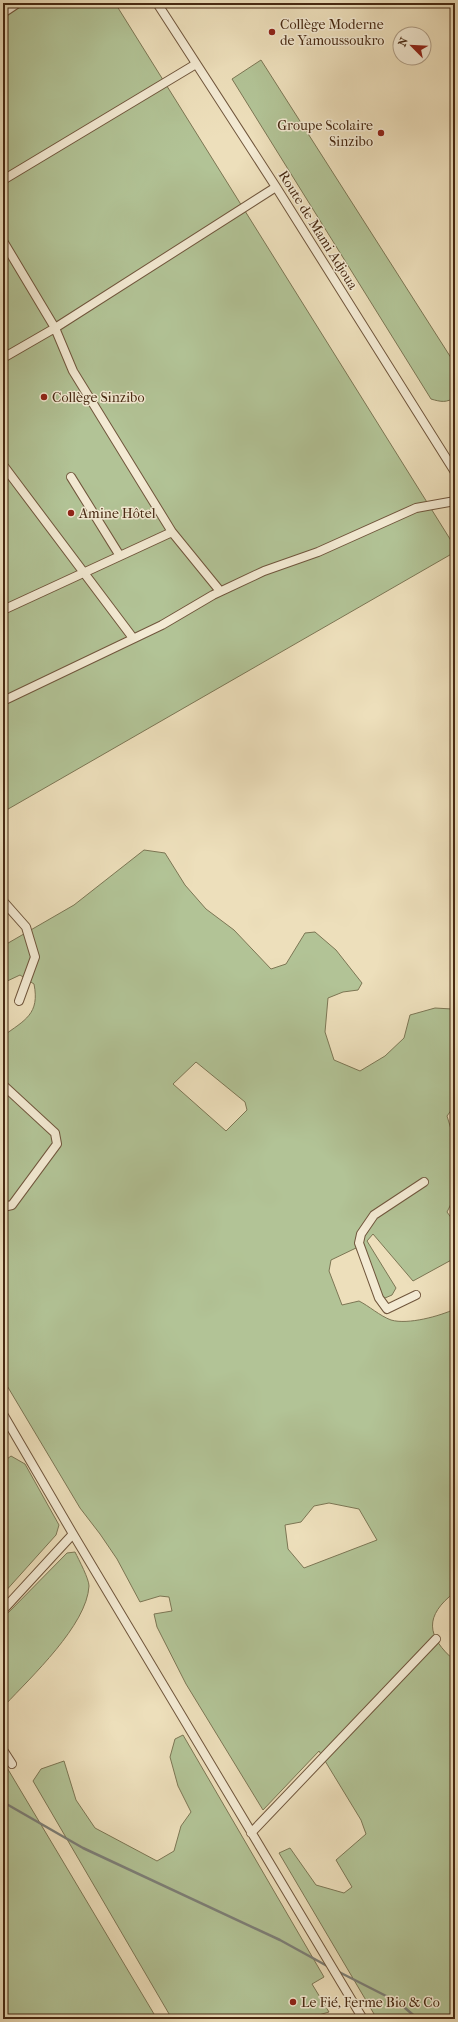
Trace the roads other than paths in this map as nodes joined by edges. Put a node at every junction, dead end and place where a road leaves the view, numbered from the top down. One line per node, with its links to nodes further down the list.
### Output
1 (18, 3): 3 (street)
2 (157, 3): 4 (street, Route de Mami Adjoua)
3 (3, 13)
4 (196, 64): 5 (street); 6 (street, Route de Mami Adjoua)
5 (3, 180)
6 (276, 187): 8 (street); 11 (street, Route de Mami Adjoua)
7 (3, 241): 8 (street)
8 (55, 328): 9 (street); 14 (street)
9 (3, 358)
10 (3, 465): 16 (street)
11 (455, 472)
12 (71, 477): 15 (street)
13 (455, 501): 17 (street)
14 (172, 532): 15 (street); 17 (street)
15 (120, 556): 16 (street)
16 (85, 573): 18 (street); 19 (street)
17 (220, 591): 19 (street)
18 (3, 610)
19 (134, 638): 20 (street)
20 (3, 701)
21 (4, 905): 22 (street)
22 (19, 1001)
23 (3, 1085): 25 (street)
24 (424, 1182): 26 (street)
25 (3, 1207)
26 (416, 1295)
27 (3, 1414): 28 (street)
28 (73, 1534): 29 (street); 33 (street)
29 (3, 1610)
30 (436, 1639): 33 (street)
31 (3, 1750): 32 (street)
32 (12, 1764)
33 (251, 1833): 34 (street)
34 (363, 2019)

